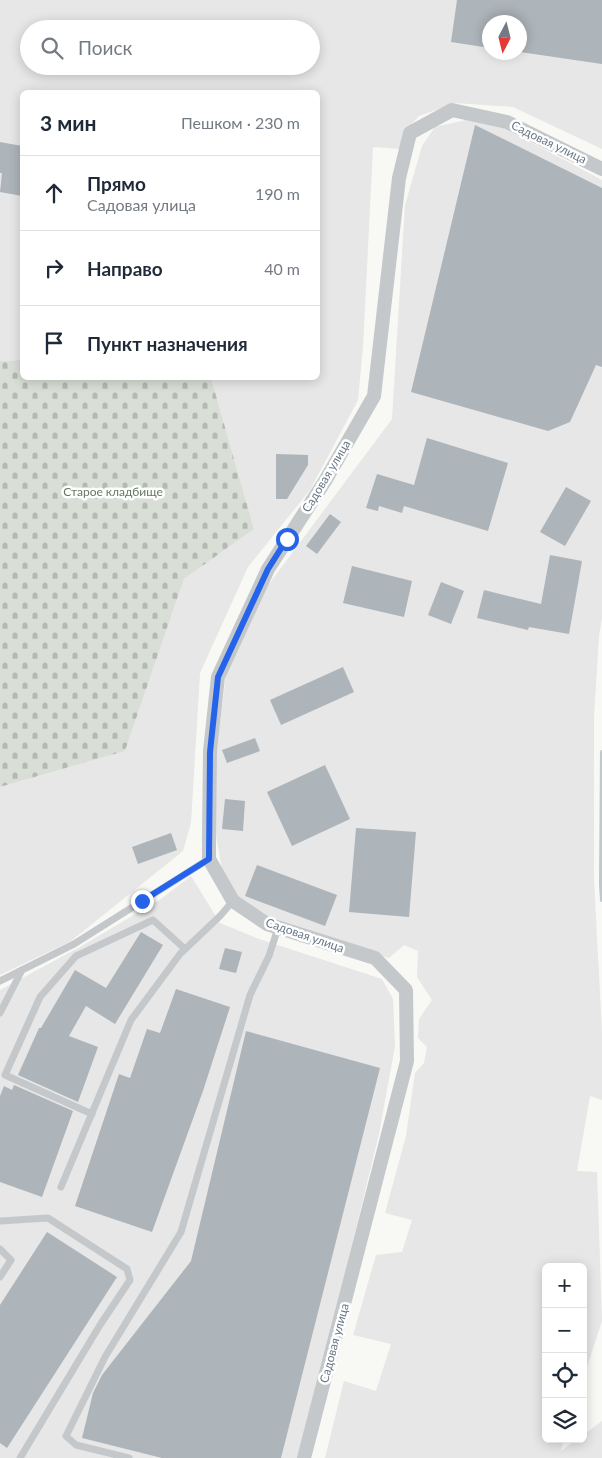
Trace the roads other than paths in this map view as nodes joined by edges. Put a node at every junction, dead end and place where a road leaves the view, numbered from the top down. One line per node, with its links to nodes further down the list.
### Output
1 (602, 169): 2 (street, Садовая улица)
2 (209, 859): 3 (street, Садовая улица); 6 (lane)
3 (233, 901): 4 (street, Садовая улица); 5 (lane)
4 (278, 928): 15 (lane); 16 (street, Садовая улица)
5 (185, 949): 9 (lane); 9 (lane)
6 (23, 970): 7 (lane); 8 (lane)
7 (0, 981)
8 (0, 1012)
9 (92, 1114): 10 (lane)
10 (61, 1186)
11 (0, 1221): 14 (lane)
12 (0, 1249): 13 (lane)
13 (0, 1277)
14 (20, 1458)
15 (129, 1458)
16 (304, 1458)

